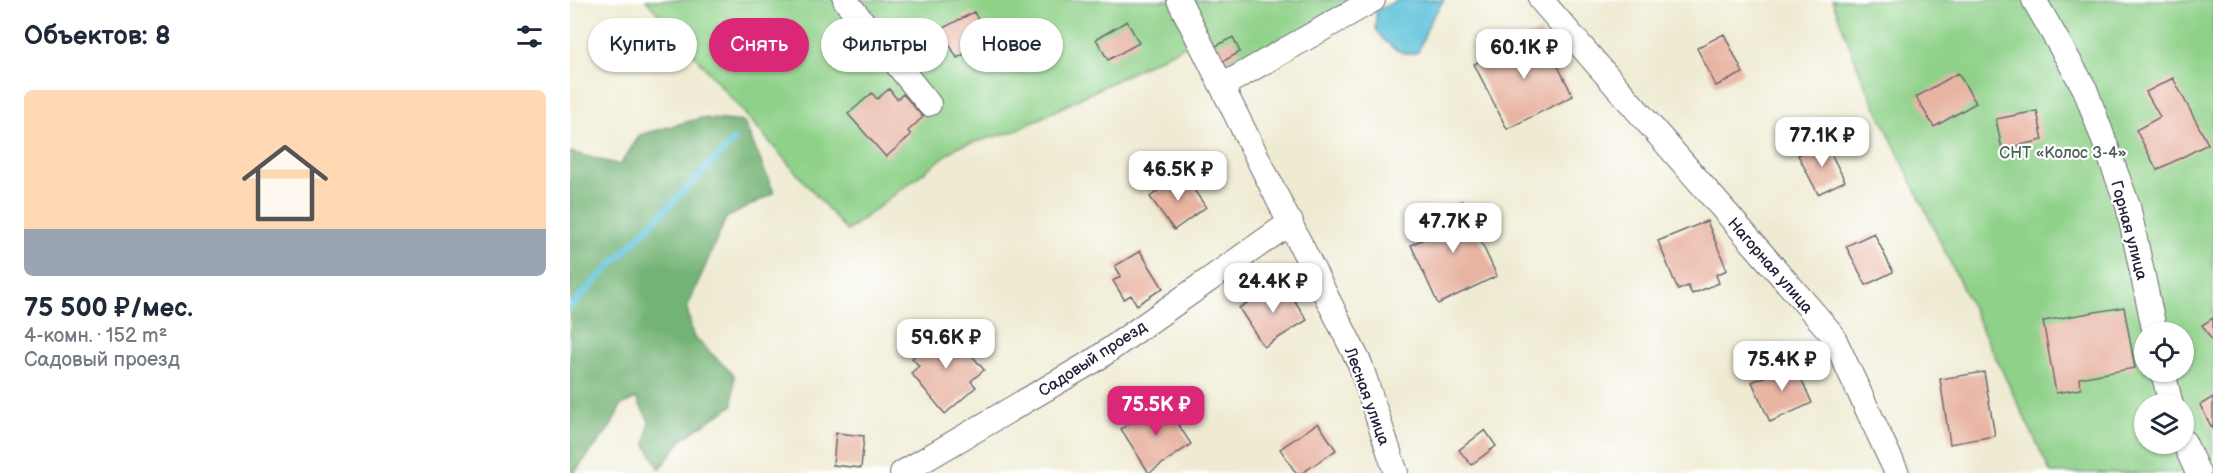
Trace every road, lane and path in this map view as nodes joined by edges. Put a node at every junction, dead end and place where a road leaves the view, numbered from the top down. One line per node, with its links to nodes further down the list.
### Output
1 (845, 0): 7 (street)
2 (1179, 0): 6 (street, Лесная улица)
3 (1373, 0): 6 (street)
4 (1541, 0): 13 (street, Нагорная улица)
5 (2034, 0): 9 (street, Горная улица)
6 (1222, 86): 8 (street, Лесная улица)
7 (929, 104)
8 (1283, 227): 11 (street, Садовый проезд); 12 (street, Лесная улица)
9 (2153, 322)
10 (2189, 454): 14 (street)
11 (902, 473)
12 (1396, 473)
13 (1897, 473)
14 (2198, 473)

